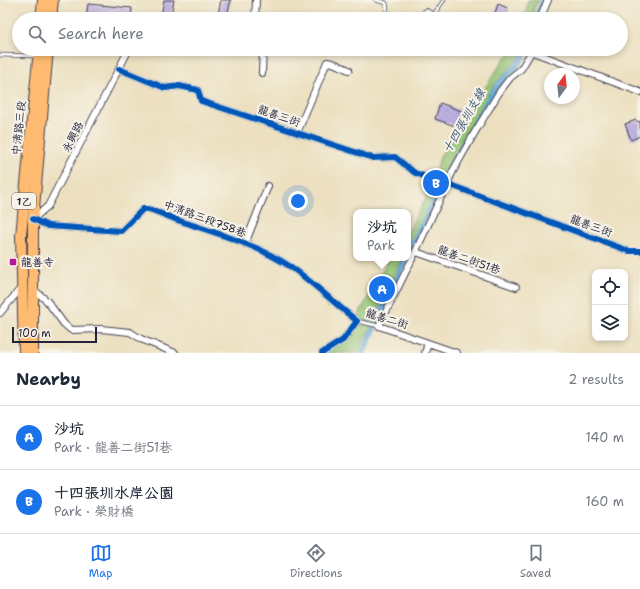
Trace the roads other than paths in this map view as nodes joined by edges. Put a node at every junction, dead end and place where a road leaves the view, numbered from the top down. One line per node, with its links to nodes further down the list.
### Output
1 (43, 0): 7 (main road)
2 (53, 0): 8 (main road)
3 (256, 0): 9 (street)
4 (376, 0): 10 (lane)
5 (444, 0): 11 (lane)
6 (548, 0): 12 (street)
7 (42, 12)
8 (52, 12)
9 (255, 12)
10 (387, 12)
11 (435, 12)
12 (543, 12)
13 (12, 54): 14 (lane)
14 (0, 55)
15 (38, 56): 26 (main road, 中清路三段 / 1乙)
16 (47, 56): 27 (main road, 中清路三段 / 1乙)
17 (126, 56): 21 (street, 永興路)
18 (262, 56): 23 (street)
19 (527, 56): 28 (street)
20 (546, 56): 24 (street)
21 (119, 69): 25 (street, 龍善三街); 31 (street, 永興路)
22 (349, 70): 25 (street)
23 (262, 73)
24 (640, 92)
25 (297, 133): 28 (street, 龍善三街)
26 (27, 169): 27 (main road); 30 (main road, 中清路三段 / 1乙)
27 (38, 171): 31 (main road, 中清路三段 / 1乙)
28 (446, 183): 33 (street, 龍善三街); 34 (street)
29 (268, 186): 32 (street)
30 (22, 216): 31 (street); 36 (main road, 中清路三段 / 1乙)
31 (33, 218): 32 (street, 中清路三段758巷); 37 (main road, 中清路三段 / 1乙)
32 (245, 244): 40 (street, 中清路三段758巷)
33 (640, 251)
34 (412, 255): 38 (street, 龍善二街51巷)
35 (409, 261): 41 (street)
36 (21, 288): 37 (street); 39 (street); 44 (main road, 中清路三段 / 1乙)
37 (32, 288): 45 (main road, 中清路三段 / 1乙); 46 (street)
38 (516, 288)
39 (0, 313)
40 (358, 321): 41 (lane, 龍善二街); 47 (street, 龍善二街)
41 (379, 326): 42 (street, 龍善二街)
42 (428, 343): 43 (street, 龍善二街); 48 (street)
43 (443, 351): 49 (street, 龍善二街)
44 (24, 353)
45 (33, 353)
46 (175, 353)
47 (322, 353)
48 (425, 353)
49 (457, 353)

